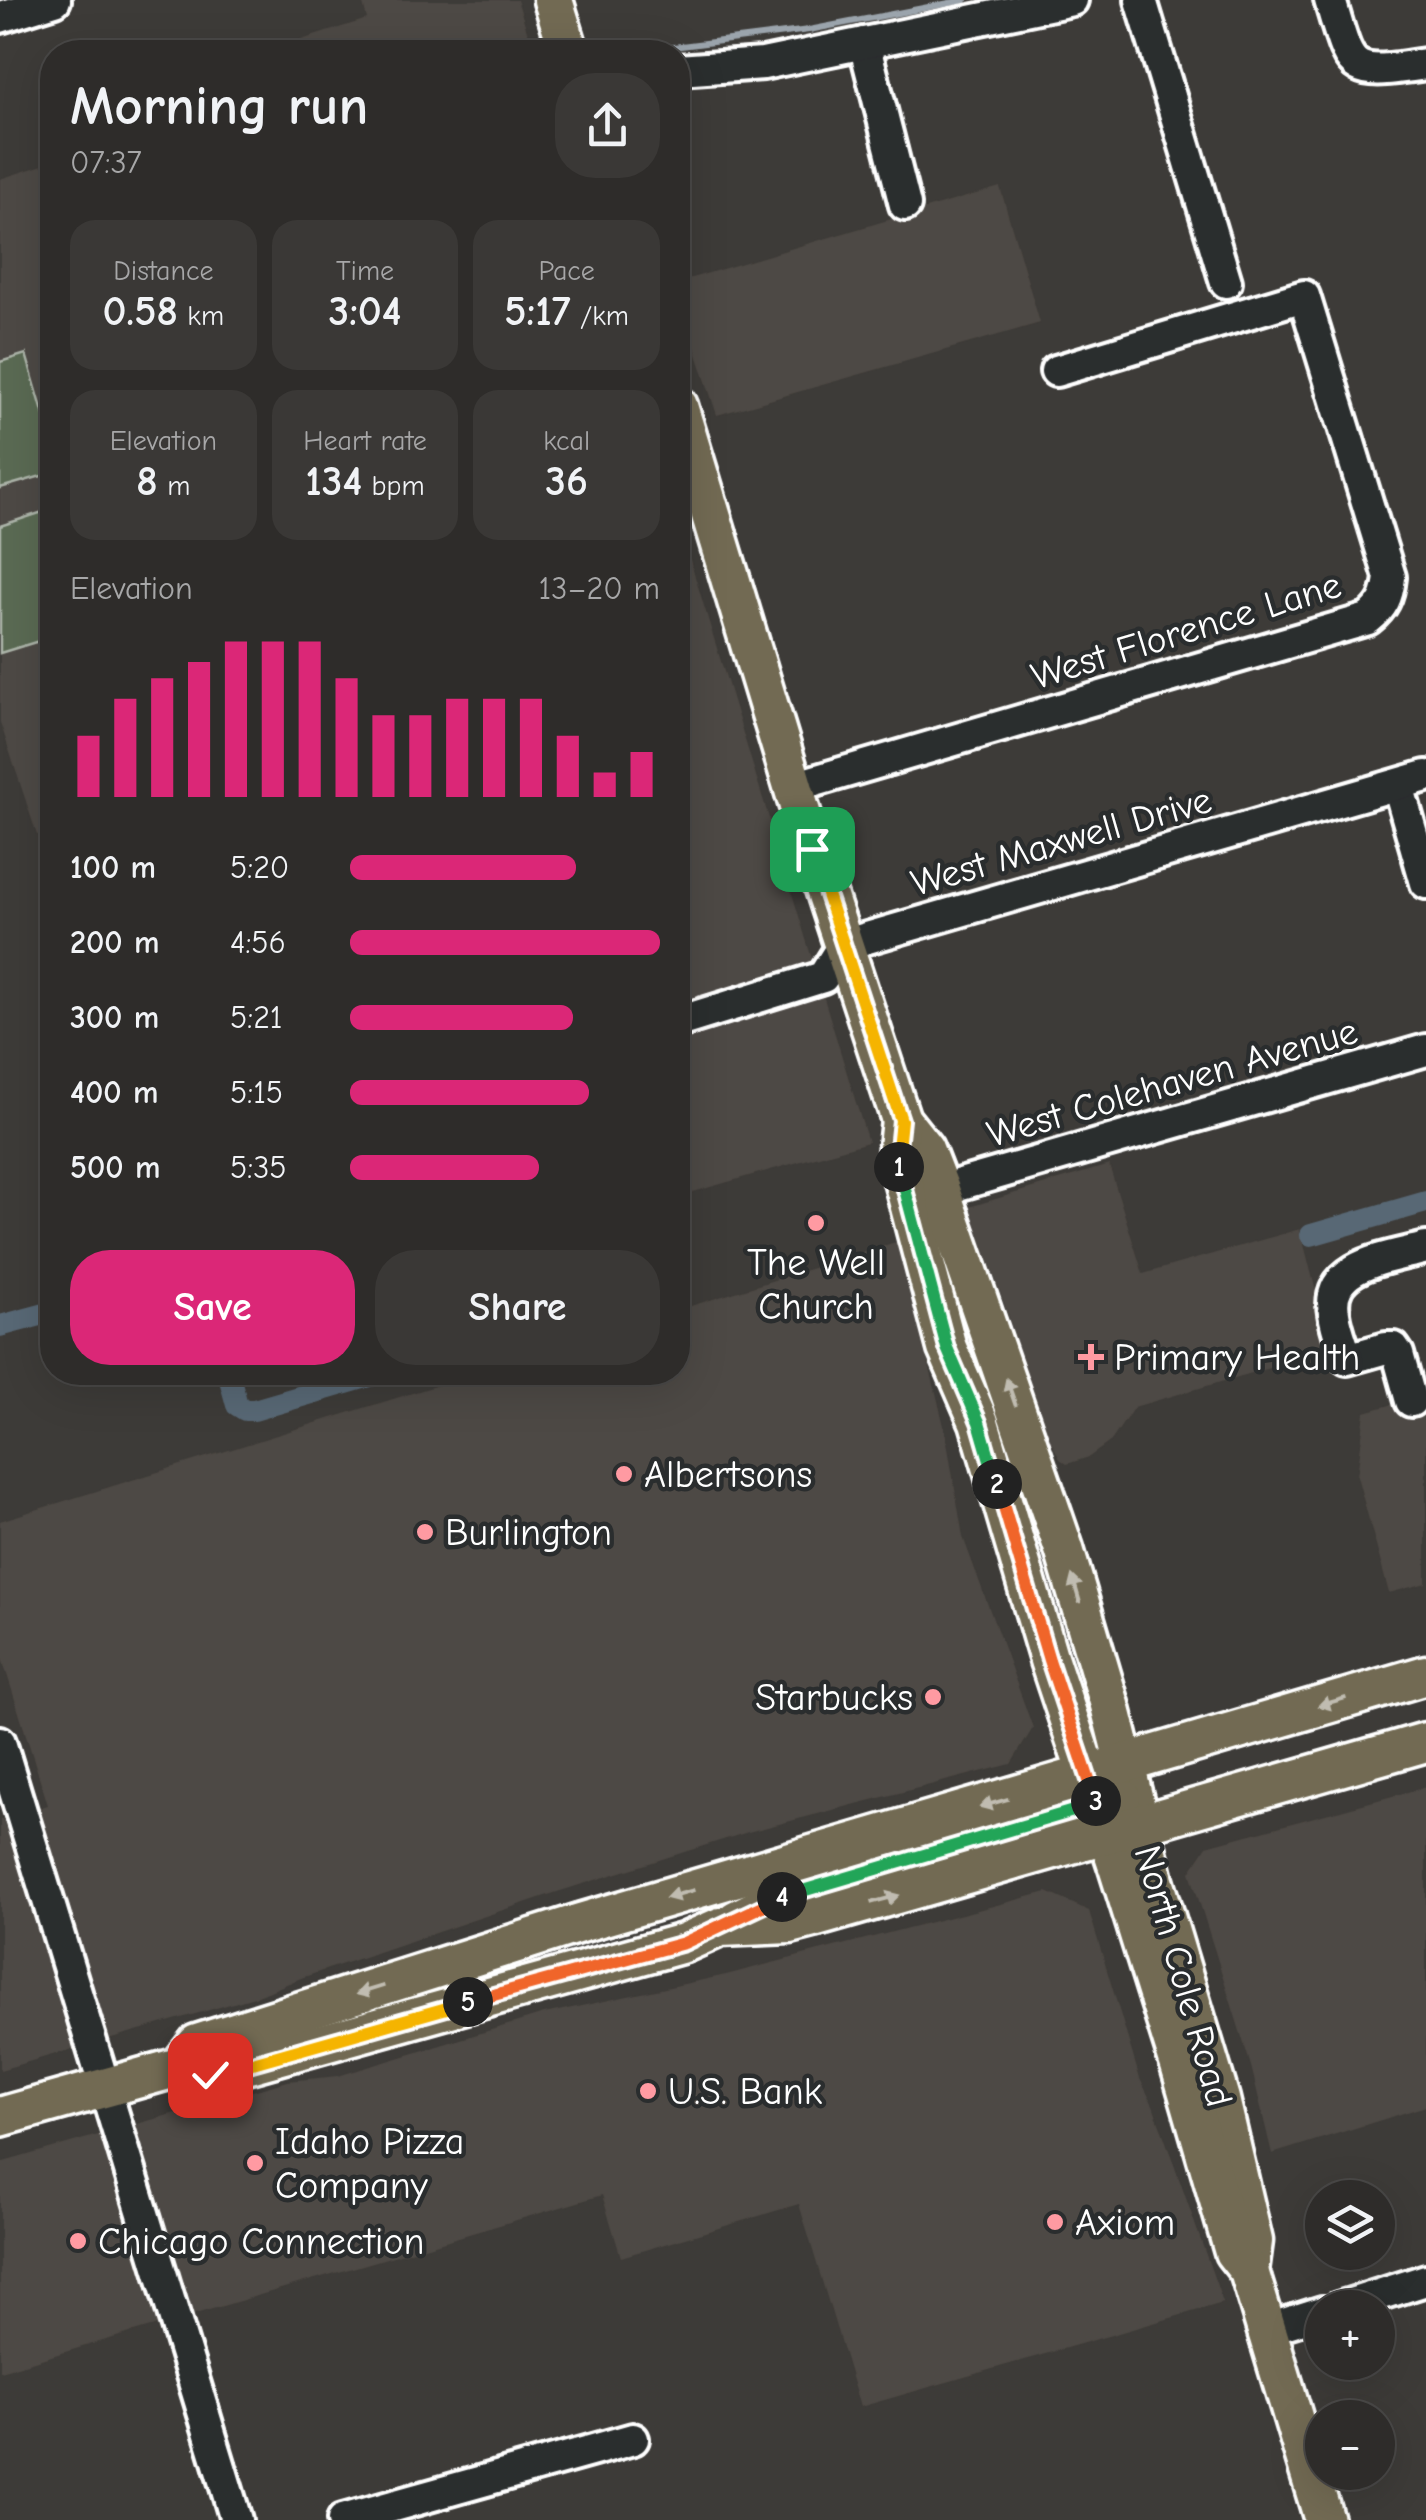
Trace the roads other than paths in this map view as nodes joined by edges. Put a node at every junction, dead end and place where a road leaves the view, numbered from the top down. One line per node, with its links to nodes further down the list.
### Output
1 (55, 0): 6 (street)
2 (553, 0): 7 (main road)
3 (1072, 0): 8 (street)
4 (1141, 0): 12 (street)
5 (1330, 0): 9 (street)
6 (0, 17)
7 (565, 40)
8 (864, 43): 10 (street); 11 (street)
9 (1426, 64)
10 (690, 69)
11 (905, 205)
12 (1226, 282)
13 (1056, 371): 16 (street, West Florence Lane)
14 (690, 446): 16 (main road, North Cole Road)
15 (1412, 781): 17 (street); 18 (street, West Maxwell Drive)
16 (794, 788): 18 (main road, North Cole Road)
17 (1426, 883)
18 (843, 945): 19 (street); 21 (main road, North Cole Road)
19 (690, 1018)
20 (1426, 1050): 22 (street, West Colehaven Avenue)
21 (901, 1120): 22 (main road, North Cole Road); 29 (main road, North Cole Road)
22 (940, 1190): 29 (main road, North Cole Road, one-way to 22)
23 (1426, 1248): 24 (street)
24 (1412, 1401)
25 (1426, 1675): 29 (main road, one-way to 29)
26 (1426, 1718): 29 (main road)
27 (0, 1742): 31 (street)
28 (1426, 1742): 29 (main road)
29 (1115, 1801): 30 (main road, one-way to 30); 30 (main road, one-way to 29); 36 (main road, North Cole Road)
30 (179, 2067): 31 (main road)
31 (106, 2088): 32 (main road); 38 (street)
32 (0, 2117)
33 (1426, 2280): 34 (street)
34 (1395, 2290)
35 (1305, 2317): 36 (street)
36 (1268, 2329): 40 (main road, North Cole Road)
37 (633, 2440): 39 (street)
38 (236, 2520)
39 (343, 2520)
40 (1324, 2520)

